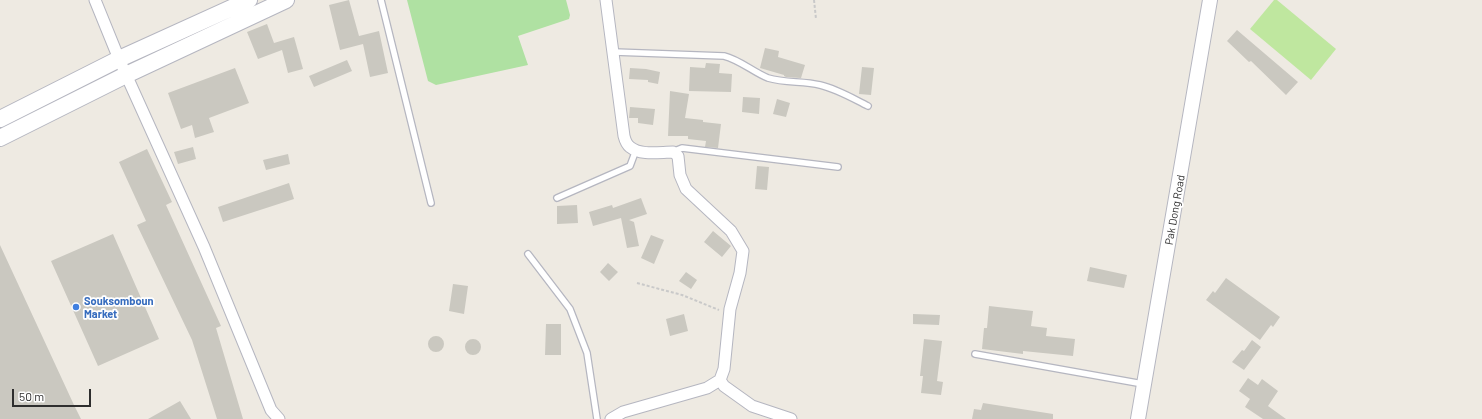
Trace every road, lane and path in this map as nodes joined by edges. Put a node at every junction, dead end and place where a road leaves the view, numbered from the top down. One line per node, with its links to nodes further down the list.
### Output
1 (96, 0): 10 (street)
2 (249, 0): 10 (main road)
3 (286, 0): 11 (main road)
4 (381, 0): 20 (lane)
5 (606, 0): 9 (street)
6 (814, 0): 8 (path)
7 (1210, 0): 26 (street, Pak Dong Road)
8 (816, 19)
9 (614, 52): 13 (lane); 16 (street)
10 (120, 59): 11 (street); 12 (main road)
11 (126, 75): 12 (main road); 27 (street)
12 (59, 100): 14 (main road); 15 (main road)
13 (868, 106)
14 (0, 119)
15 (0, 138)
16 (636, 150): 17 (street); 19 (lane)
17 (676, 153): 18 (lane); 23 (street)
18 (838, 167)
19 (558, 198)
20 (431, 203)
21 (528, 254): 28 (lane)
22 (637, 283): 23 (path)
23 (729, 315): 25 (street)
24 (976, 354): 26 (lane)
25 (720, 380): 29 (street); 30 (street)
26 (1145, 384): 31 (street, Pak Dong Road)
27 (279, 419)
28 (597, 419)
29 (611, 419)
30 (790, 419)
31 (1138, 419)

